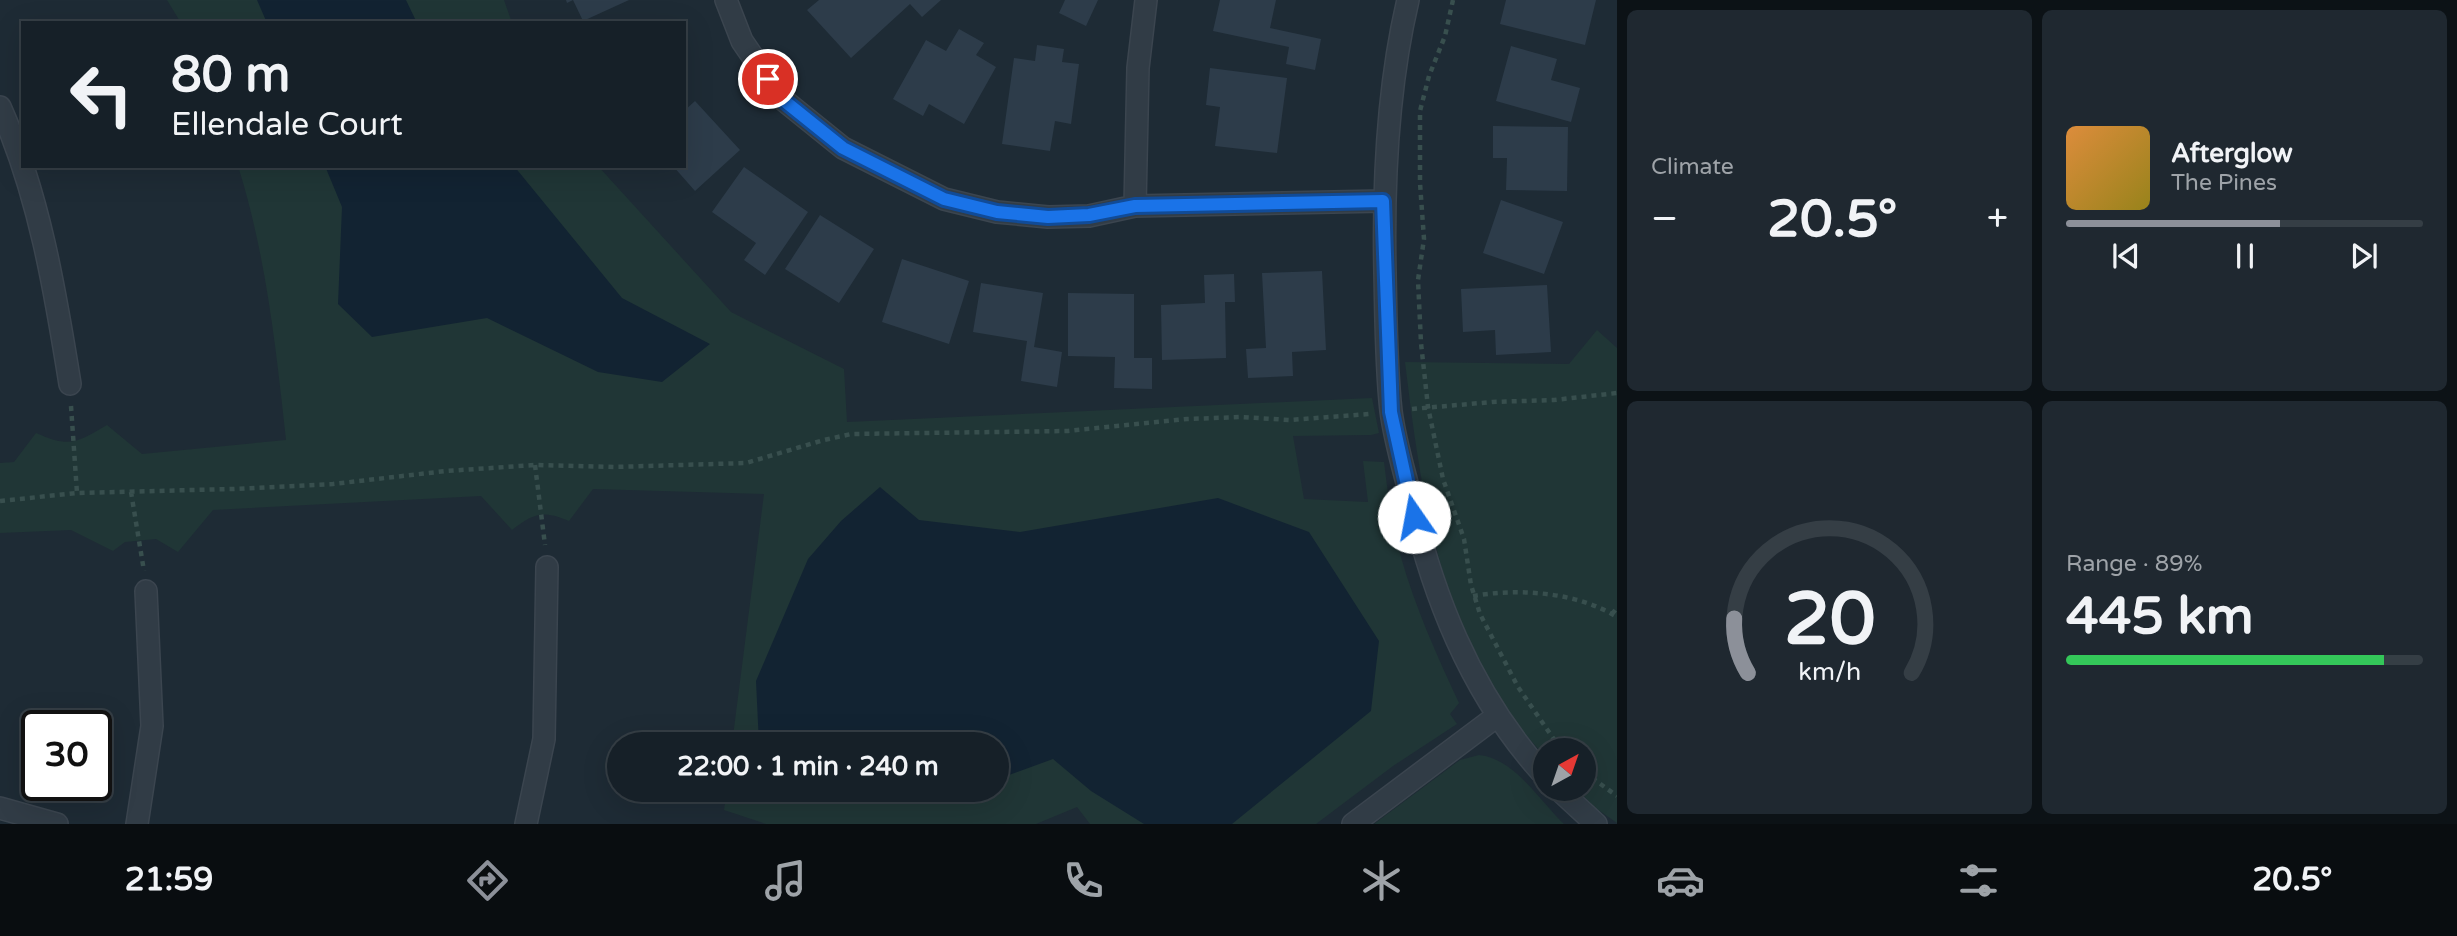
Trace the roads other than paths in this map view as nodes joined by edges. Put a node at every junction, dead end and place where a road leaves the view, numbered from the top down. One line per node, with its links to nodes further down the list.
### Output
1 (726, 0): 8 (street)
2 (1146, 0): 8 (street)
3 (1408, 0): 7 (street)
4 (0, 107): 5 (street)
5 (21, 166)
6 (22, 168): 9 (street)
7 (1383, 201): 8 (street); 12 (street)
8 (1135, 206)
9 (70, 384)
10 (547, 567): 18 (street)
11 (146, 591): 17 (street)
12 (1497, 716): 13 (street); 19 (street)
13 (1533, 763)
14 (1572, 802): 20 (street)
15 (0, 808): 16 (street)
16 (57, 824)
17 (136, 824)
18 (526, 824)
19 (1353, 824)
20 (1596, 824)

